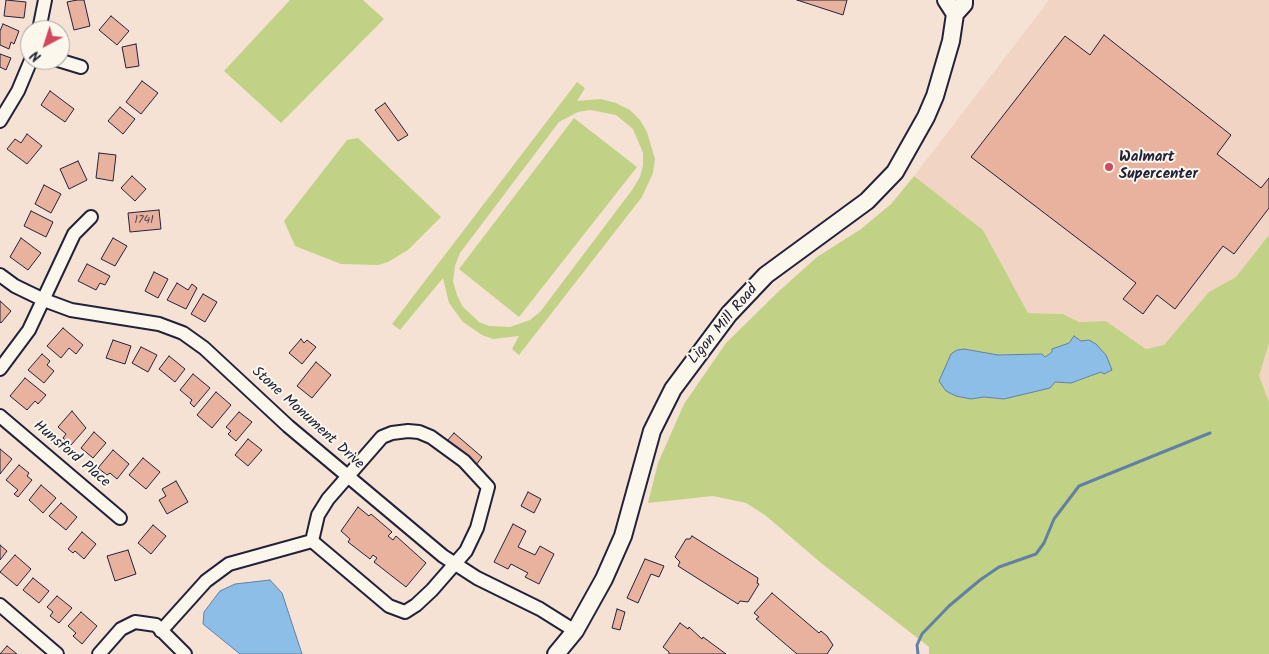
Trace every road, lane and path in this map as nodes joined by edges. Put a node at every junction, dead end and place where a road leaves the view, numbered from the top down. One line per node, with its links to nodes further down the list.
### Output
1 (45, 0): 4 (street)
2 (964, 0): 3 (main road, Ligon Mill Road)
3 (950, 7): 20 (main road, Ligon Mill Road)
4 (41, 20)
5 (70, 64): 6 (street)
6 (81, 67)
7 (27, 70): 8 (street)
8 (0, 121)
9 (91, 218): 11 (street)
10 (0, 275): 11 (street, Stone Monument Drive)
11 (44, 300): 12 (street); 14 (street, Stone Monument Drive)
12 (0, 369)
13 (0, 416): 15 (street, Hunsford Place)
14 (348, 477): 16 (street); 17 (street, Stone Monument Drive); 17 (street)
15 (120, 518)
16 (312, 542): 17 (street); 19 (street)
17 (454, 564): 20 (street, Stone Monument Drive)
18 (0, 605): 22 (street)
19 (161, 631): 23 (street); 24 (street)
20 (575, 631): 21 (main road, Ligon Mill Road)
21 (557, 653)
22 (57, 654)
23 (99, 654)
24 (185, 654)

